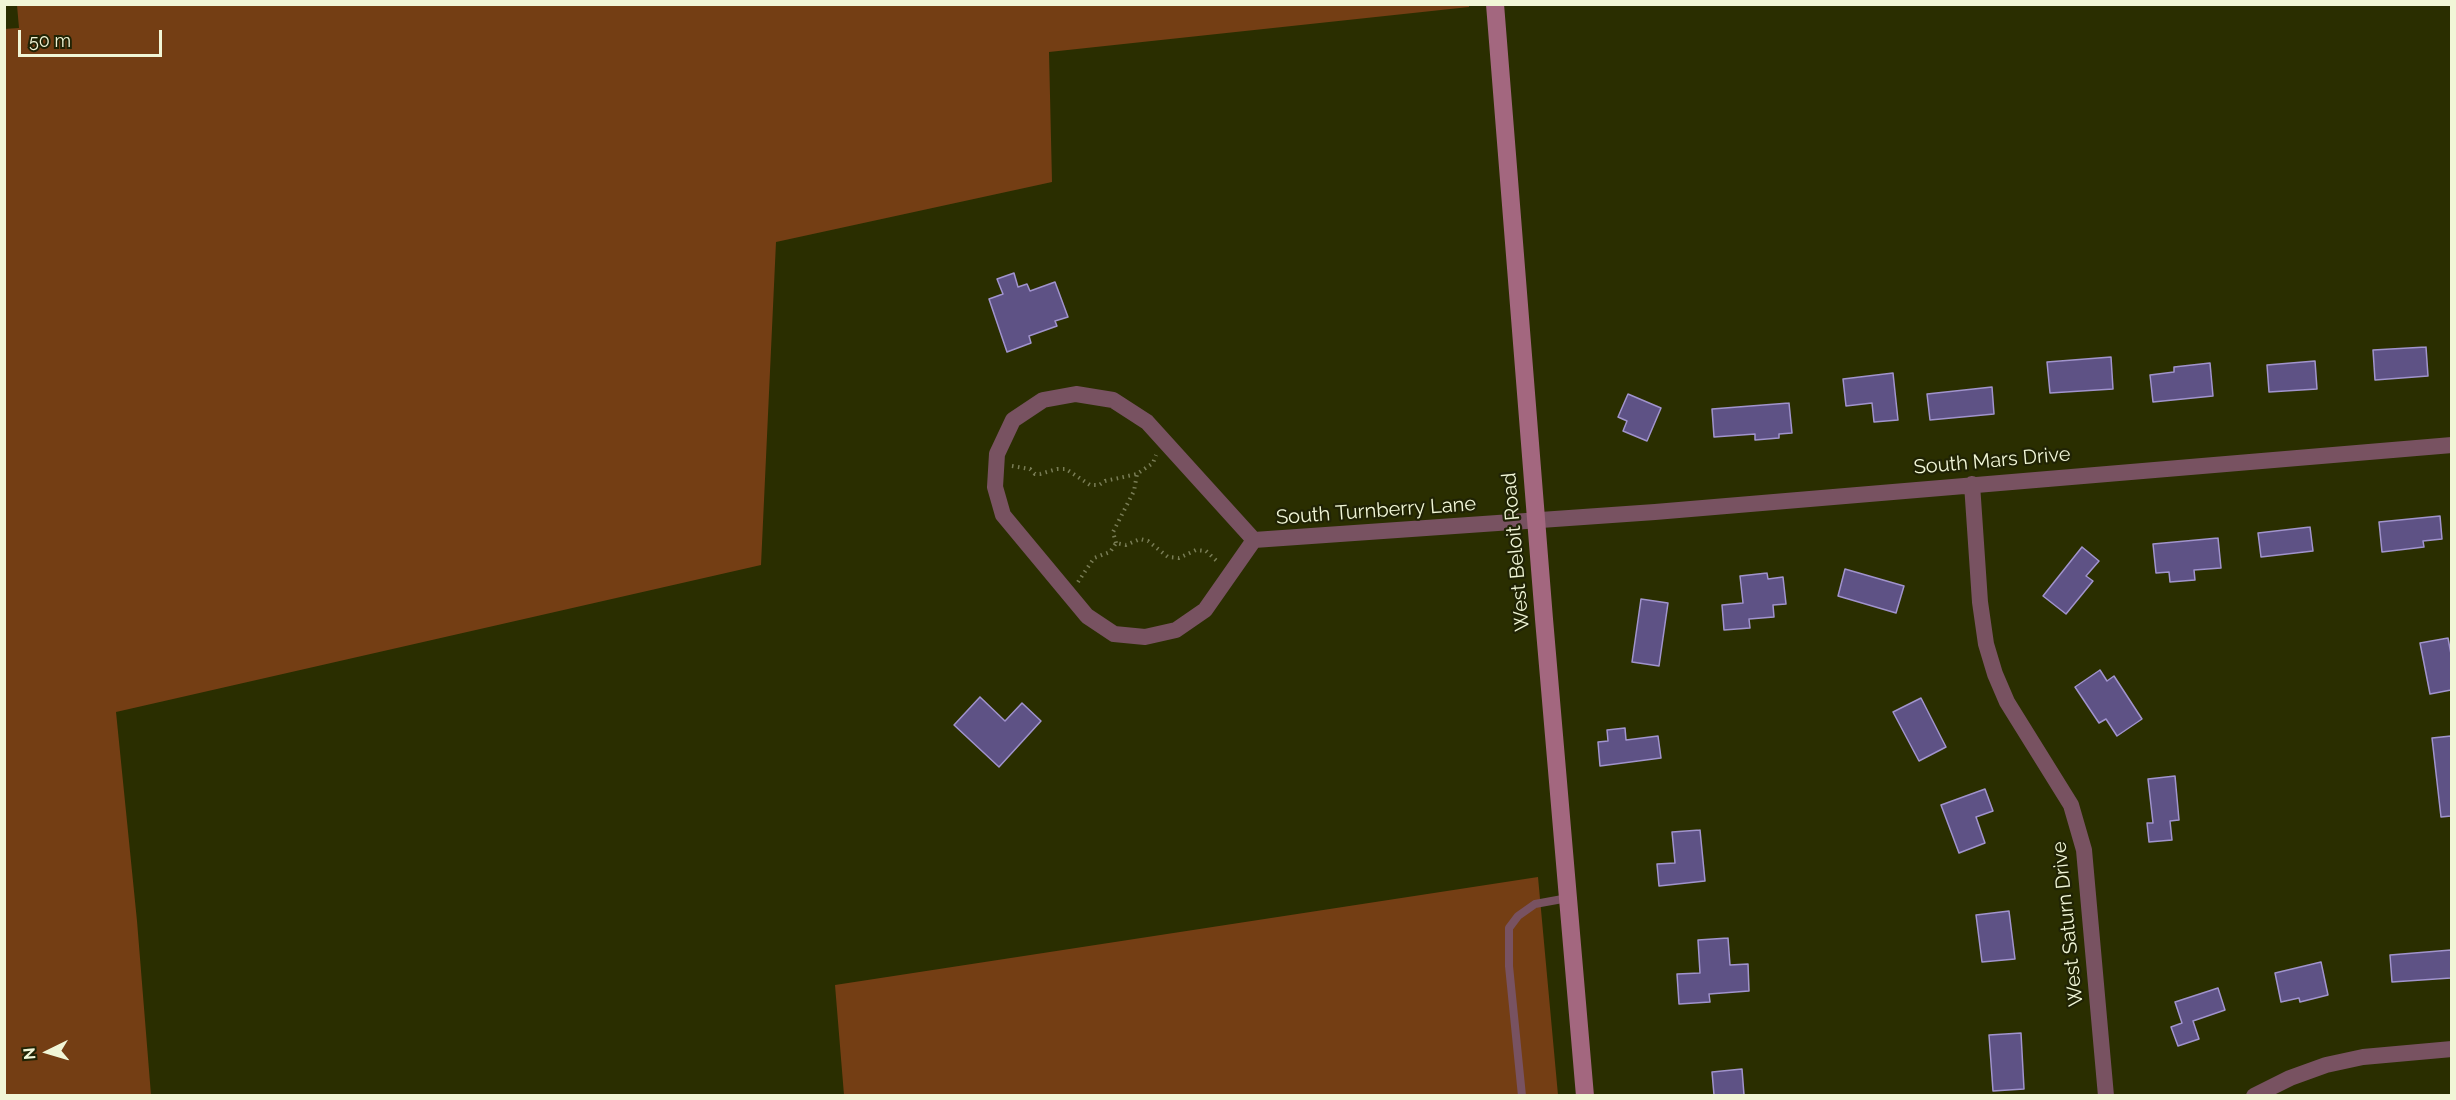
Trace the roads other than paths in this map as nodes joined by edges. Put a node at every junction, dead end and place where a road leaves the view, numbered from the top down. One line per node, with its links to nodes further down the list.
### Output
1 (1495, 4): 4 (main road, West Beloit Road)
2 (2451, 445): 3 (street, South Mars Drive)
3 (1972, 484): 4 (street, South Mars Drive); 10 (street, West Saturn Drive)
4 (1536, 520): 5 (street, South Turnberry Lane); 6 (main road, West Beloit Road)
5 (1254, 540): 5 (street, South Turnberry Lane)
6 (1568, 898): 8 (lane); 9 (main road, West Beloit Road)
7 (2451, 1049): 11 (street)
8 (1522, 1095)
9 (1585, 1095)
10 (2106, 1095)
11 (2254, 1095)

